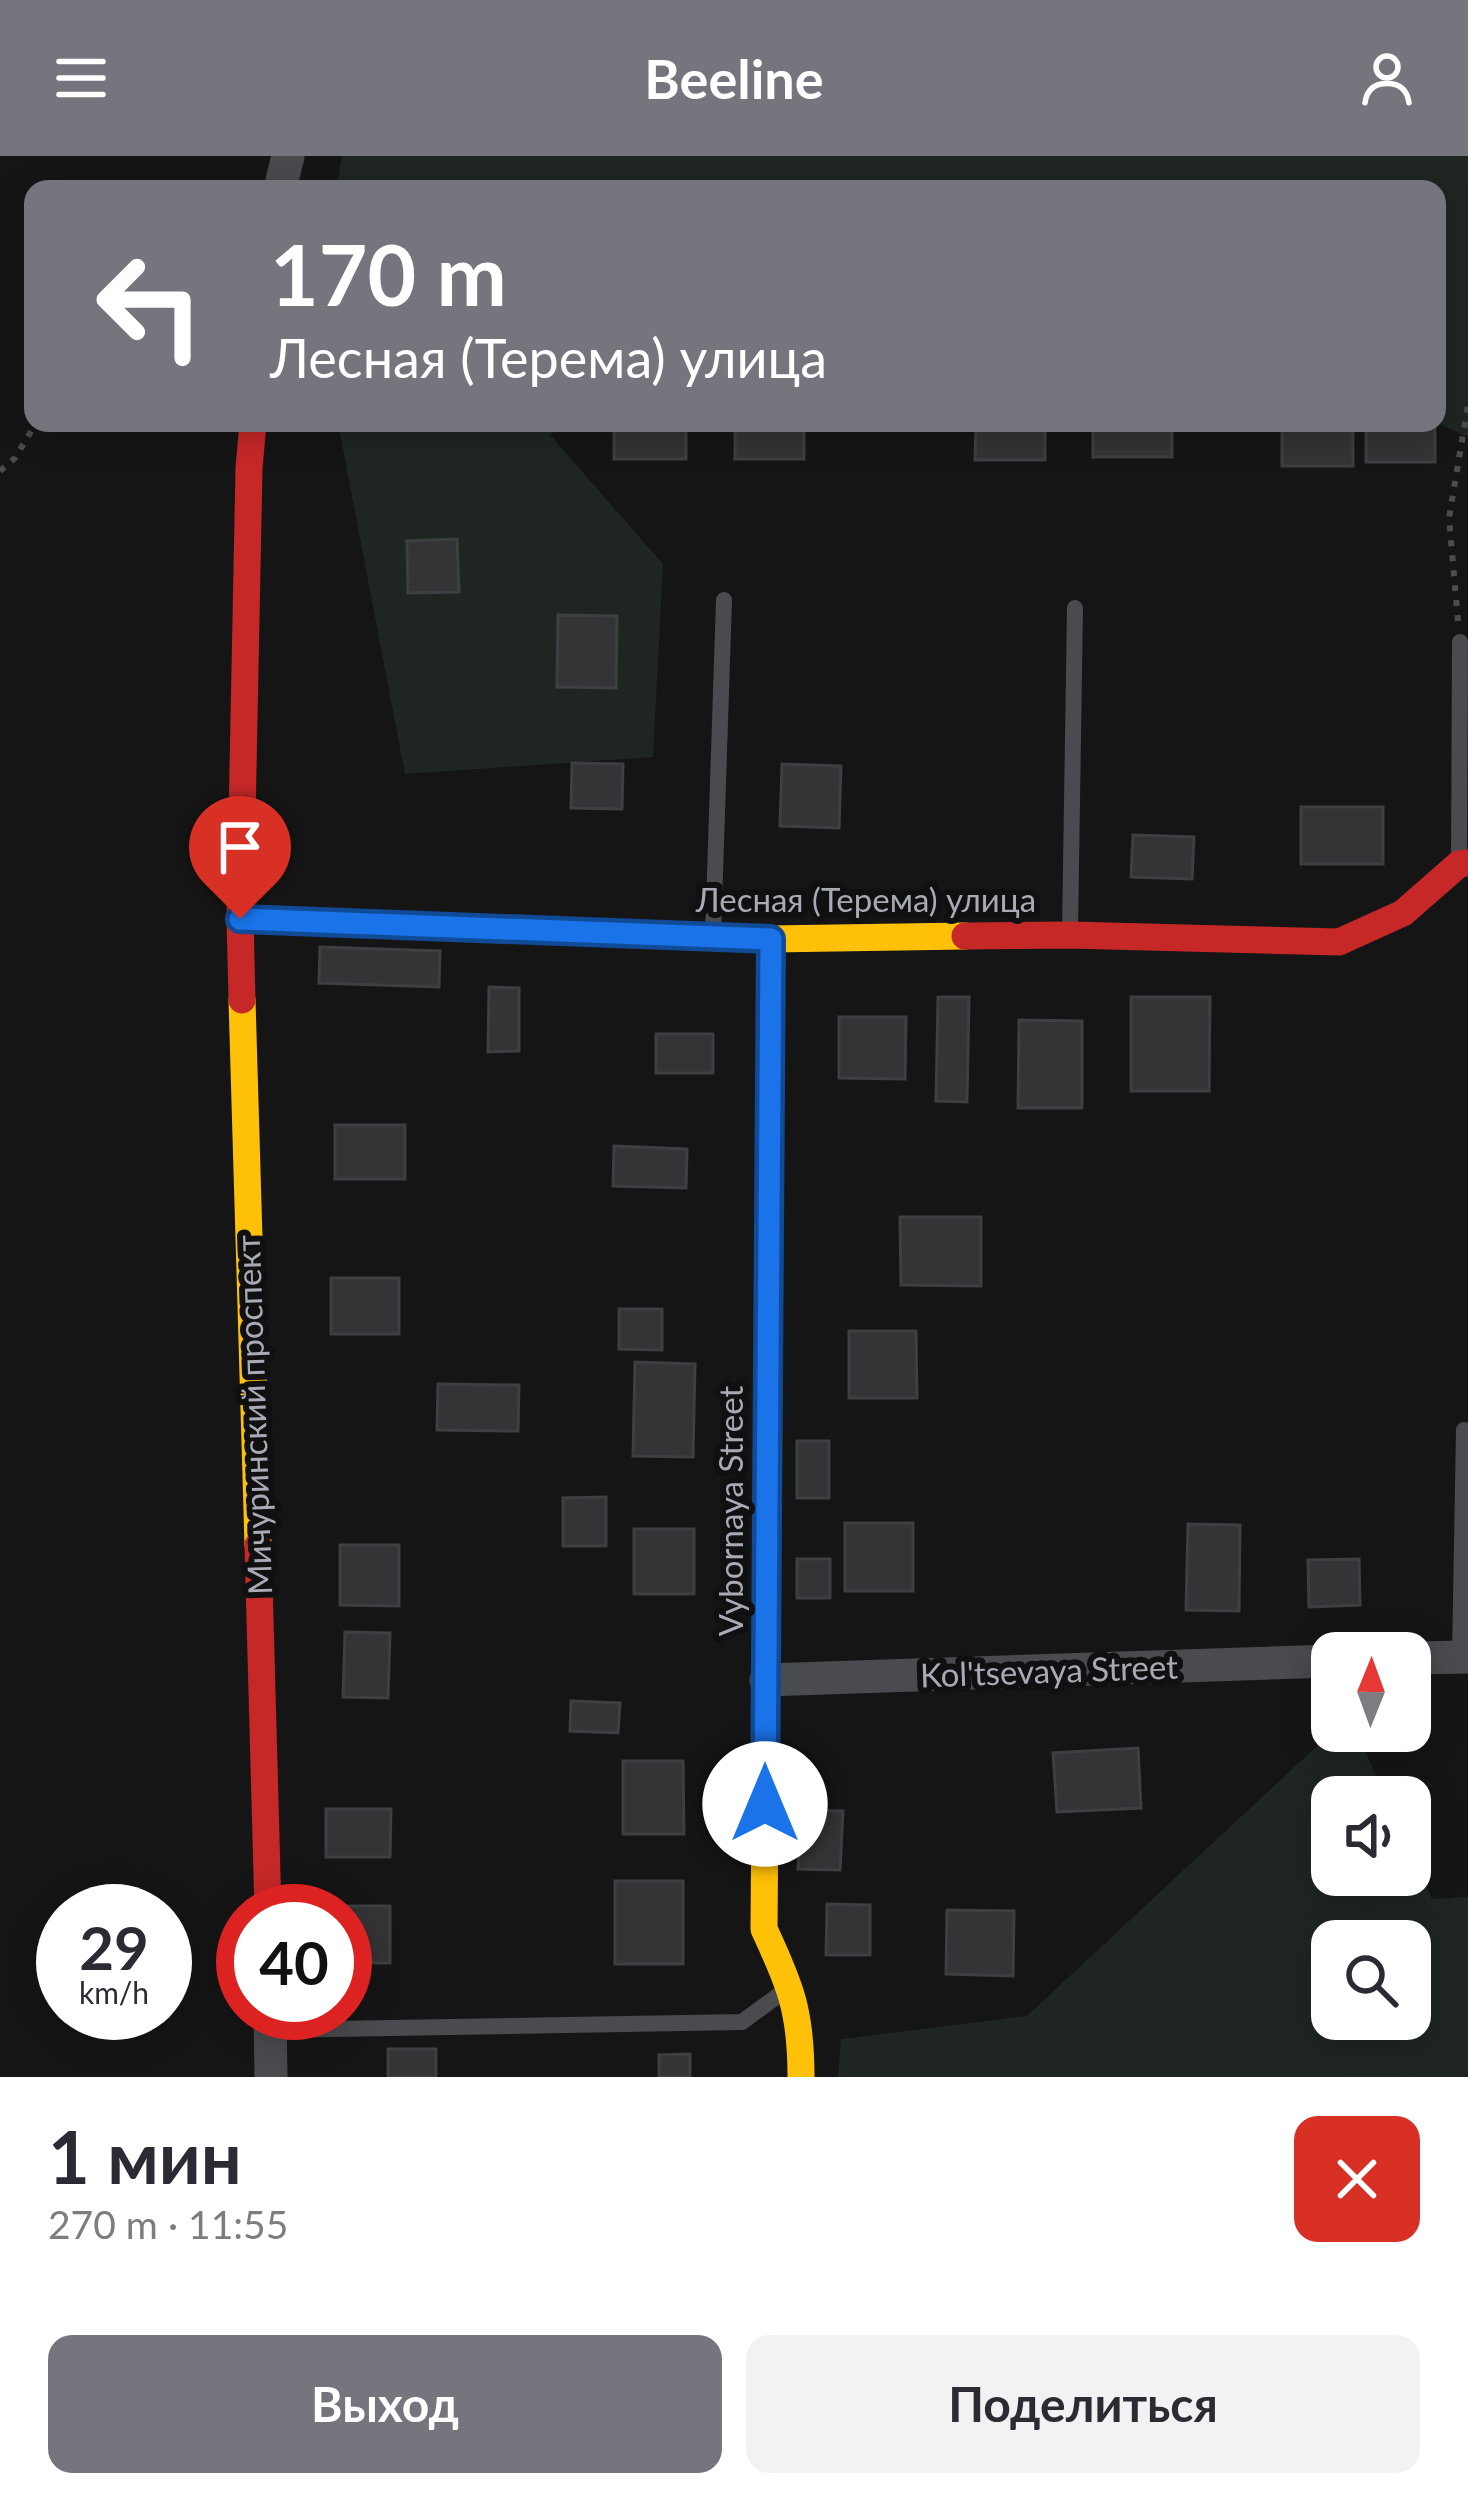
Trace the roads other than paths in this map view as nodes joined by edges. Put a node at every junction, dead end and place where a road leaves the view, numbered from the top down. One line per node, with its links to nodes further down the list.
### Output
1 (252, 432): 6 (street, Мичуринский проспект)
2 (724, 600): 8 (lane)
3 (1076, 608): 7 (lane)
4 (1460, 642): 5 (lane)
5 (1464, 864): 7 (street, Лесная (Терема) улица)
6 (240, 919): 8 (street, Лесная (Терема) улица); 15 (street, Мичуринский проспект)
7 (1070, 935): 9 (street, Лесная (Терема) улица)
8 (713, 937): 9 (street, Лесная (Терема) улица)
9 (771, 939): 14 (street, Vybornaya Street)
10 (1464, 1430): 11 (lane)
11 (1464, 1657): 12 (street)
12 (1431, 1658)
13 (1311, 1662): 14 (street, Kol'tsevaya Street)
14 (766, 1680): 16 (street, Vybornaya Street)
15 (267, 1884)
16 (791, 1986): 17 (lane); 20 (street, Vybornaya Street)
17 (372, 2022)
18 (270, 2040): 19 (street)
19 (271, 2077)
20 (801, 2077)

